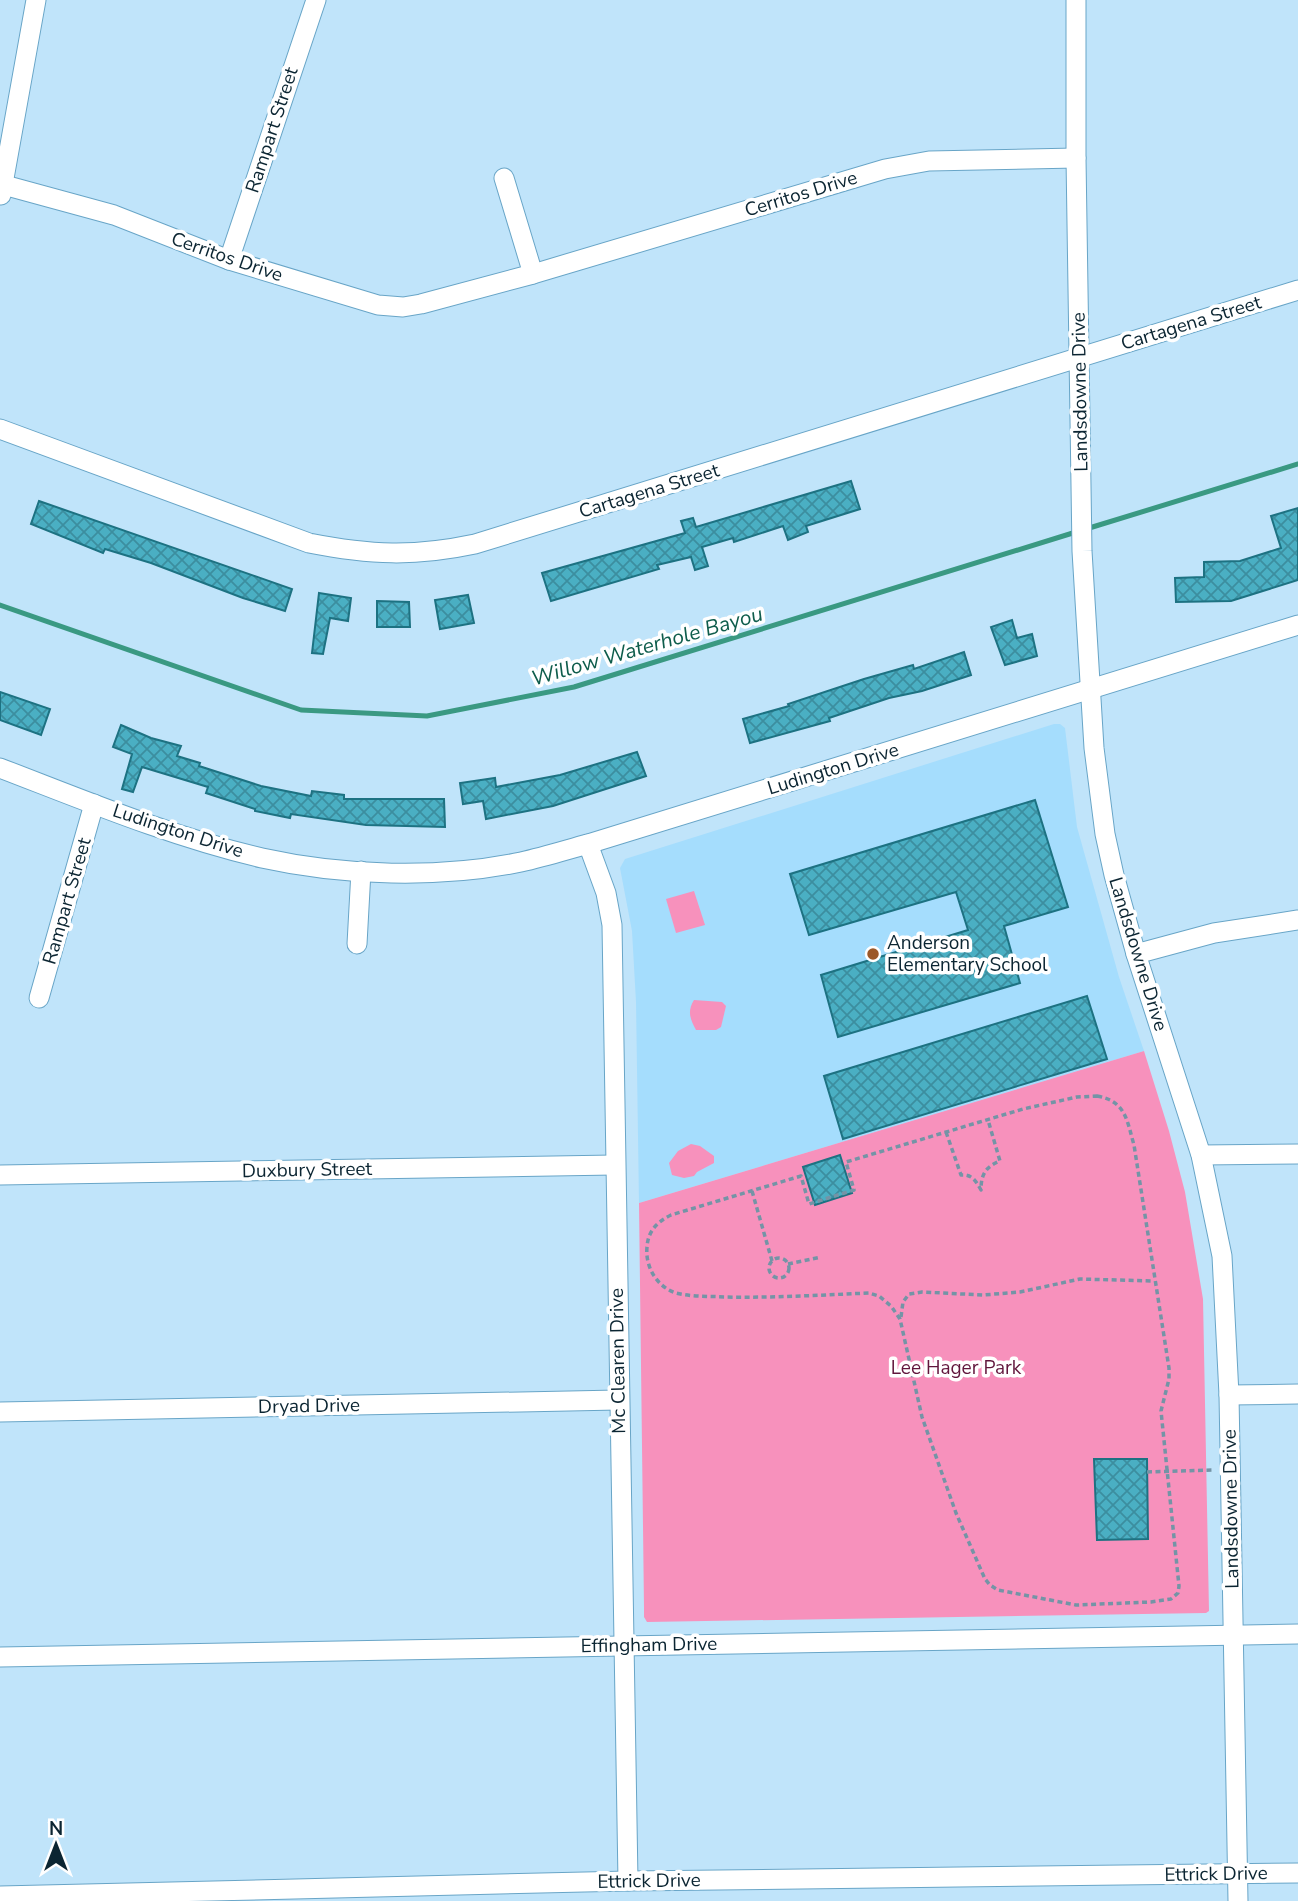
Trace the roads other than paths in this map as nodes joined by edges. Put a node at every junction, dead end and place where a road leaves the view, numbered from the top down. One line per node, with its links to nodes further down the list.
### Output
1 (36, 0): 6 (street)
2 (316, 0): 7 (street, Rampart Street)
3 (1076, 0): 4 (street, Landsdowne Drive)
4 (1076, 158): 8 (street, Cerritos Drive); 10 (street, Landsdowne Drive)
5 (503, 178): 8 (street)
6 (2, 191): 7 (street, Cerritos Drive)
7 (229, 260): 8 (street, Cerritos Drive)
8 (533, 274)
9 (1298, 290): 10 (street, Cartagena Street)
10 (1080, 358): 11 (street, Cartagena Street); 13 (street, Landsdowne Drive)
11 (0, 429)
12 (1298, 625): 13 (street, Ludington Drive)
13 (1090, 688): 16 (street, Ludington Drive); 20 (street, Landsdowne Drive)
14 (0, 768): 15 (street, Ludington Drive)
15 (94, 804): 17 (street, Ludington Drive); 21 (street, Rampart Street)
16 (588, 844): 17 (street, Ludington Drive); 24 (street, Mc Clearen Drive)
17 (361, 871): 19 (street)
18 (1298, 920): 20 (street)
19 (357, 944)
20 (1136, 954): 23 (street, Landsdowne Drive)
21 (39, 998)
22 (1298, 1154): 23 (street)
23 (1201, 1155): 27 (street, Landsdowne Drive)
24 (614, 1165): 25 (street, Duxbury Street); 28 (street, Mc Clearen Drive)
25 (0, 1175)
26 (1298, 1394): 27 (street)
27 (1229, 1395): 31 (street, Landsdowne Drive)
28 (618, 1400): 29 (street, Dryad Drive); 32 (street, Mc Clearen Drive)
29 (0, 1412)
30 (1298, 1634): 31 (street, Effingham Drive)
31 (1233, 1635): 32 (street, Effingham Drive); 35 (street, Landsdowne Drive)
32 (623, 1646): 33 (street, Effingham Drive); 36 (street, Mc Clearen Drive)
33 (0, 1657)
34 (1298, 1872): 35 (street, Ettrick Drive)
35 (1237, 1874): 36 (street, Ettrick Drive); 39 (street, Landsdowne Drive)
36 (628, 1881): 38 (street, Ettrick Drive)
37 (0, 1896): 38 (street, Ettrick Drive)
38 (215, 1897)
39 (1238, 1901)

